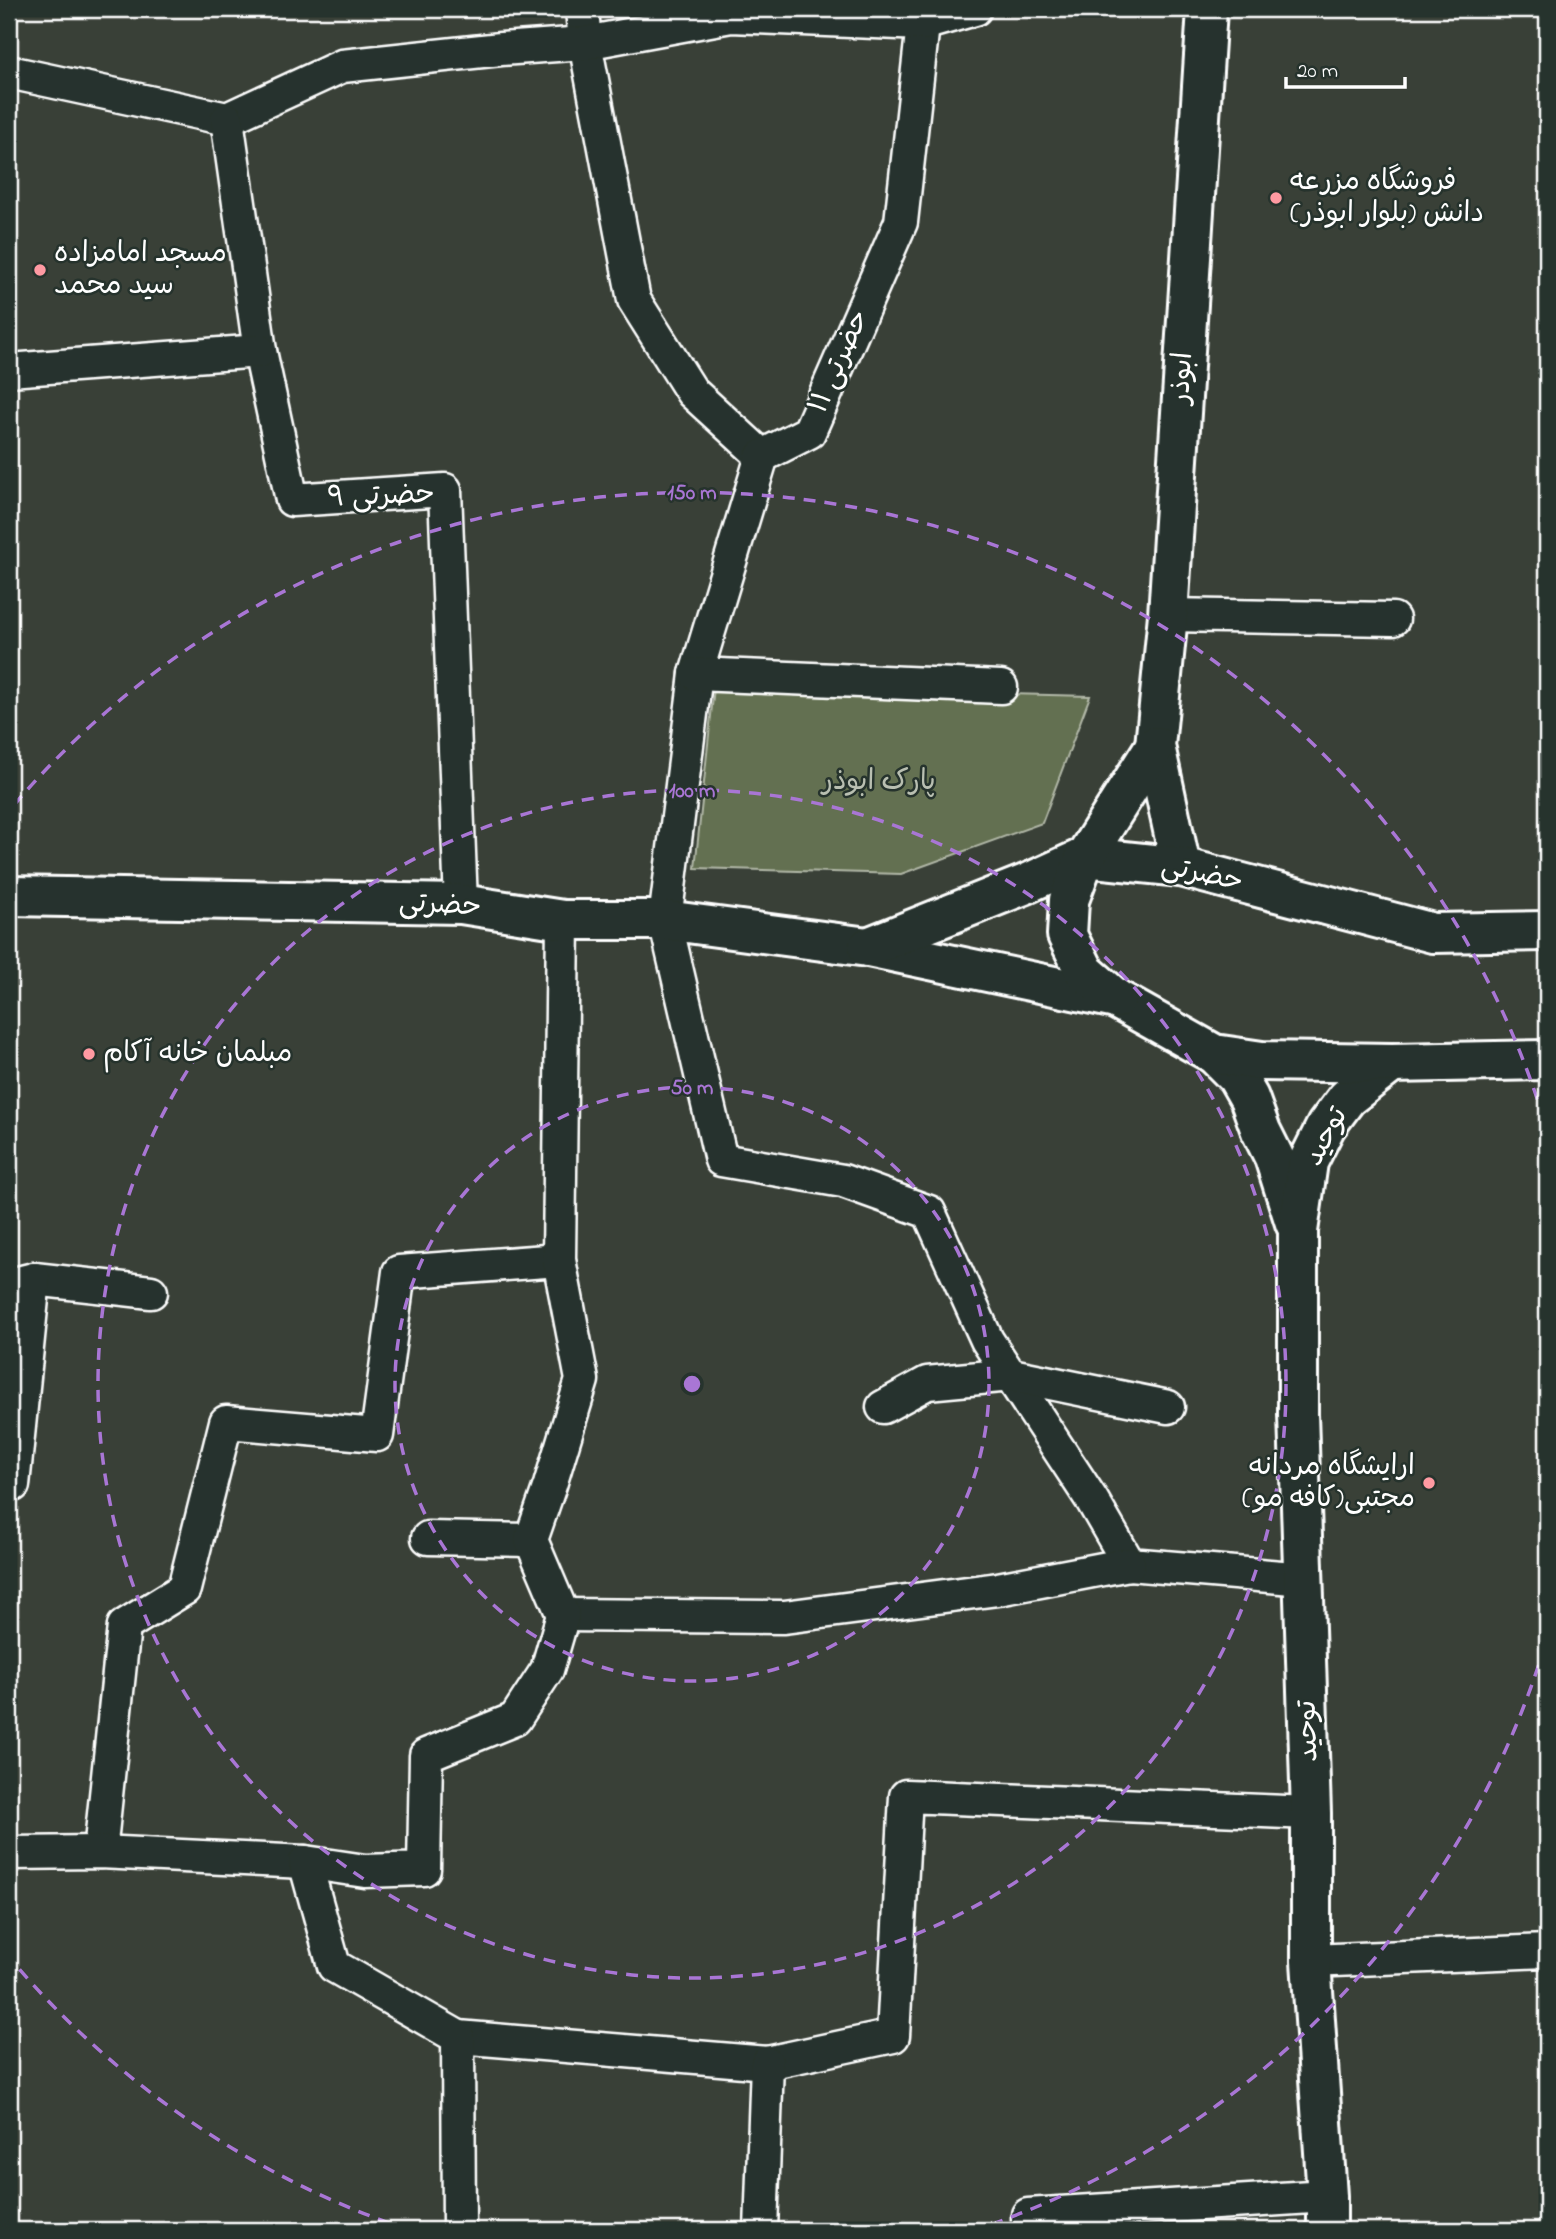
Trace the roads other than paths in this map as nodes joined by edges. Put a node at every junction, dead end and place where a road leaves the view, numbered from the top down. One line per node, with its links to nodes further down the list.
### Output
1 (582, 9): 5 (street)
2 (975, 9): 4 (street)
3 (1207, 9): 11 (main road, ابوذر)
4 (923, 24): 5 (street); 10 (street, حضرتی ۱۱)
5 (585, 43): 7 (street); 10 (street)
6 (9, 72): 7 (street)
7 (227, 119): 8 (street, حضرتی ۹)
8 (260, 351): 9 (street); 19 (street, حضرتی ۹)
9 (9, 370)
10 (762, 456): 13 (street)
11 (1168, 615): 12 (street); 15 (main road, ابوذر)
12 (1393, 619)
13 (696, 674): 14 (street); 21 (street)
14 (1001, 687)
15 (1155, 746): 16 (main road); 17 (main road)
16 (1085, 857): 17 (main road, حضرتی); 23 (main road, حضرتی); 24 (main road)
17 (1181, 867): 22 (main road, حضرتی)
18 (9, 896): 19 (main road, حضرتی)
19 (461, 904): 20 (main road, حضرتی)
20 (563, 920): 21 (main road, حضرتی); 29 (street)
21 (665, 920): 23 (main road, حضرتی); 32 (street)
22 (1547, 931)
23 (868, 947): 24 (main road, حضرتی)
24 (1116, 999): 25 (main road, حضرتی)
25 (1214, 1054): 27 (main road, حضرتی); 28 (main road, توحید)
26 (1547, 1060): 27 (main road, حضرتی)
27 (1392, 1063): 28 (main road, توحید)
28 (1298, 1231): 39 (main road, توحید)
29 (558, 1260): 37 (street); 42 (street)
30 (22, 1282): 31 (street); 35 (street)
31 (151, 1292)
32 (1011, 1375): 33 (street); 34 (street); 38 (street)
33 (1168, 1407)
34 (883, 1408)
35 (9, 1485)
36 (428, 1538): 37 (street)
37 (531, 1540): 40 (street)
38 (1129, 1564): 39 (street); 40 (street)
39 (1305, 1579): 41 (main road, توحید)
40 (563, 1615): 44 (street)
41 (1311, 1813): 46 (main road, توحید); 48 (street)
42 (100, 1852): 43 (street); 44 (street)
43 (9, 1853)
44 (305, 1862): 47 (street)
45 (1547, 1951): 46 (street)
46 (1311, 1961): 49 (main road, توحید)
47 (458, 2037): 48 (street); 50 (street)
48 (767, 2063): 51 (street)
49 (1327, 2213): 52 (street)
50 (459, 2230)
51 (761, 2230)
52 (1028, 2230)

